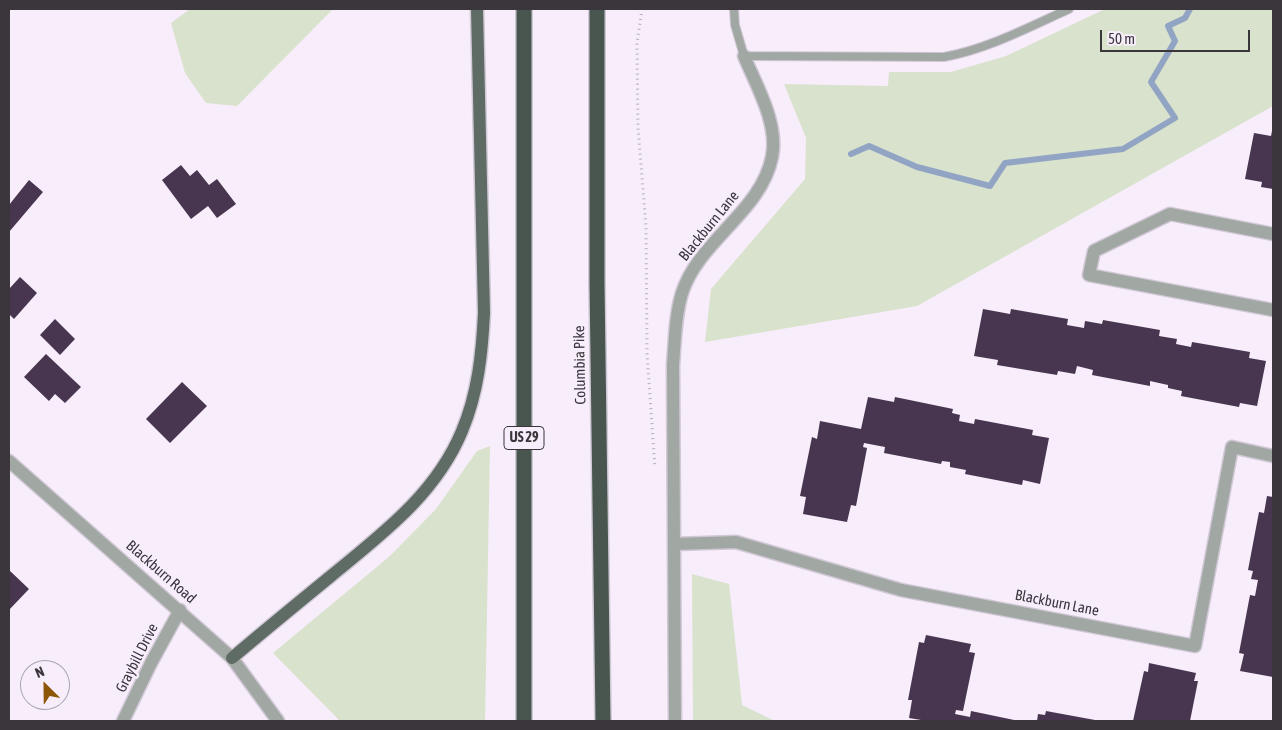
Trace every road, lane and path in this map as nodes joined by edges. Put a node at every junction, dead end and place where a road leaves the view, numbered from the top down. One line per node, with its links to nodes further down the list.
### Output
1 (477, 9): 17 (main road)
2 (515, 9): 9 (highway)
3 (524, 9): 9 (highway, US 29)
4 (597, 9): 21 (highway, Columbia Pike)
5 (642, 9): 14 (path)
6 (734, 9): 8 (lane)
7 (1069, 9): 8 (lane)
8 (744, 56): 15 (street, Blackburn Lane)
9 (524, 155): 20 (highway, US 29)
10 (1273, 234): 11 (street)
11 (1273, 310)
12 (1273, 456): 15 (street, Blackburn Lane)
13 (9, 461): 16 (street, Blackburn Road)
14 (656, 477)
15 (675, 544): 22 (street, Blackburn Lane)
16 (180, 610): 17 (street, Blackburn Road); 18 (street, Graybill Drive)
17 (232, 658): 19 (street, Blackburn Road)
18 (124, 721)
19 (278, 721)
20 (524, 721)
21 (603, 721)
22 (675, 721)

